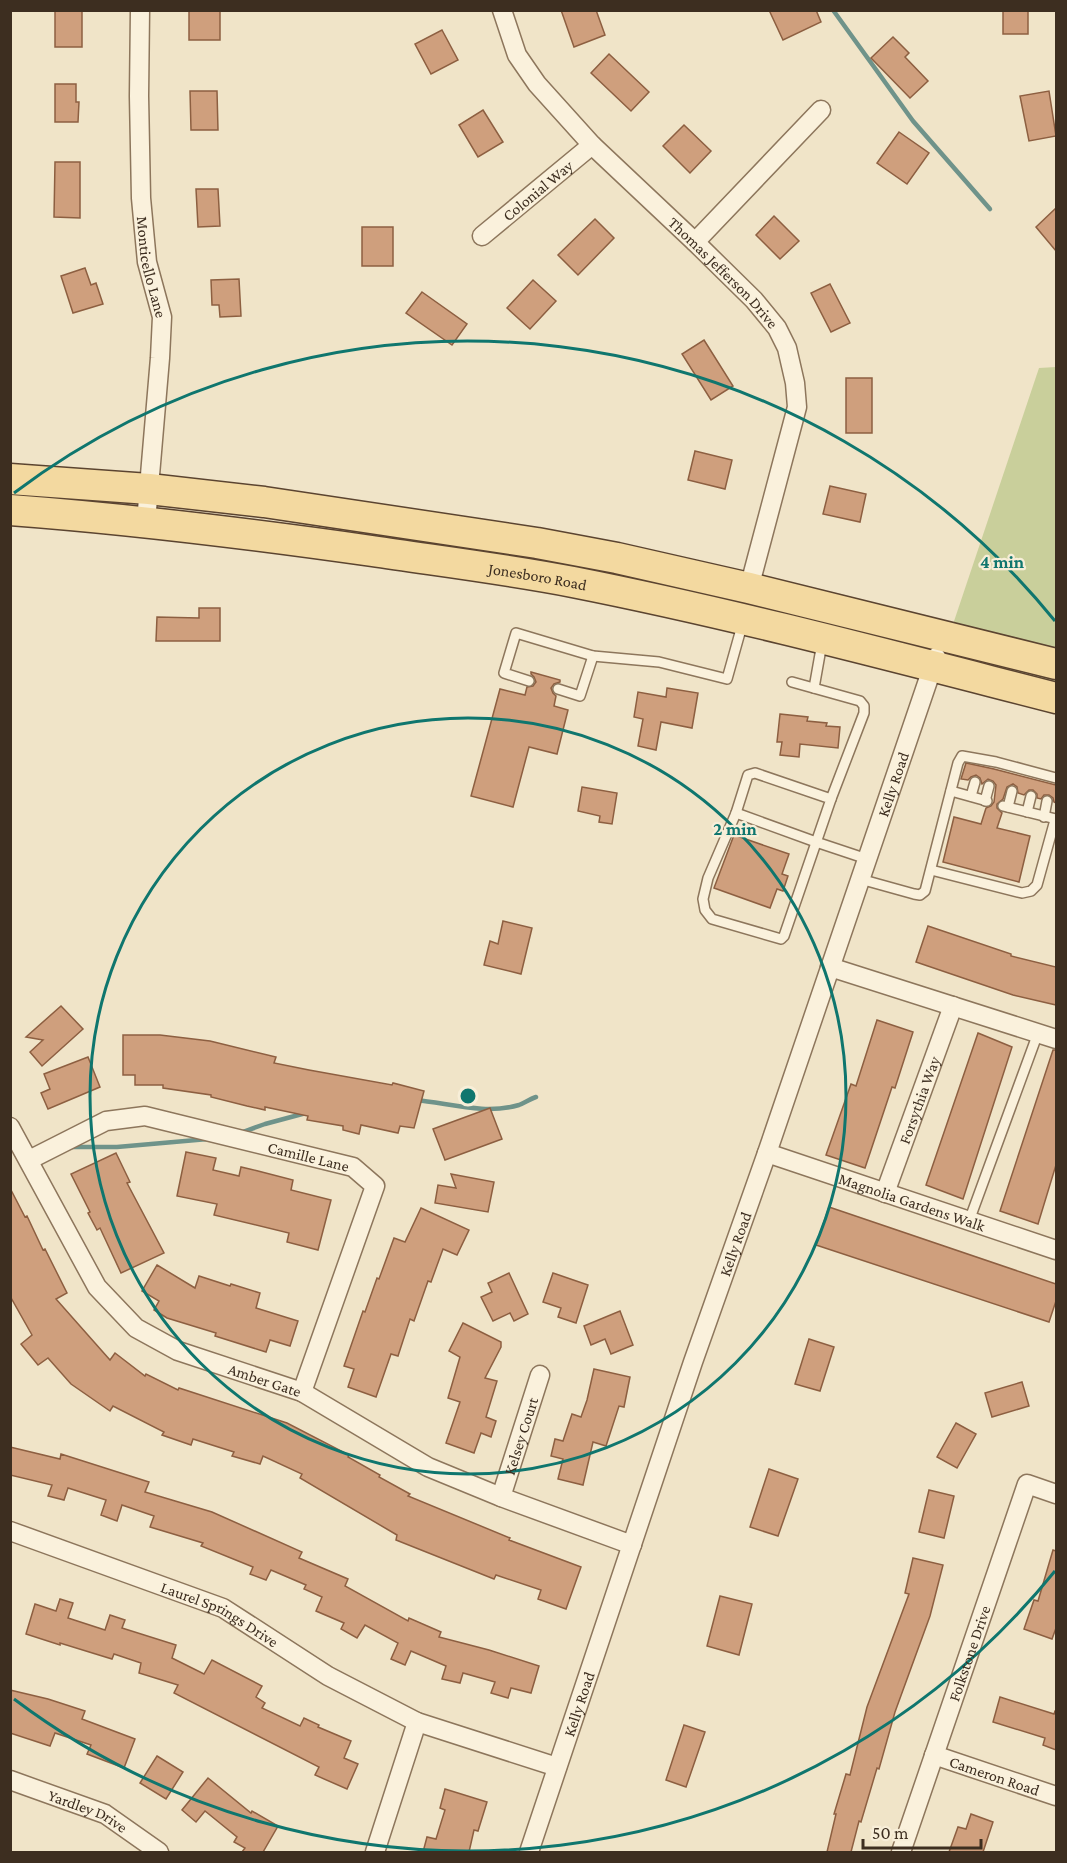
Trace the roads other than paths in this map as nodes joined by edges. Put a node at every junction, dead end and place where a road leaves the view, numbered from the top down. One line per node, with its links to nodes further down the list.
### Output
1 (140, 10): 8 (street, Monticello Lane)
2 (502, 10): 4 (street, Thomas Jefferson Drive)
3 (821, 110): 6 (street)
4 (592, 145): 5 (street, Colonial Way); 6 (street, Thomas Jefferson Drive)
5 (482, 236)
6 (695, 242): 11 (street, Thomas Jefferson Drive)
7 (10, 479): 8 (main road, Jonesboro Road)
8 (149, 489): 10 (street, Monticello Lane); 11 (main road, Jonesboro Road)
9 (10, 510): 10 (main road, Jonesboro Road)
10 (146, 522): 12 (main road, Jonesboro Road)
11 (748, 588): 13 (main road, Jonesboro Road)
12 (744, 620): 14 (main road, Jonesboro Road); 15 (lane)
13 (943, 636): 16 (main road, Jonesboro Road); 17 (street, Kelly Road)
14 (822, 640): 17 (main road, Jonesboro Road); 20 (lane)
15 (593, 656): 18 (lane); 21 (lane)
16 (1056, 664)
17 (932, 667): 22 (main road, Jonesboro Road); 37 (street, Kelly Road)
18 (529, 681)
19 (792, 682): 20 (lane)
20 (814, 688): 30 (lane)
21 (558, 689)
22 (1056, 698)
23 (1054, 780): 26 (lane)
24 (975, 782): 28 (lane)
25 (989, 786): 28 (lane)
26 (951, 791): 28 (lane); 38 (lane)
27 (1012, 792): 32 (lane)
28 (971, 796)
29 (1031, 796): 32 (lane)
30 (831, 799): 33 (lane); 36 (lane)
31 (1047, 801): 34 (lane)
32 (1027, 812): 34 (lane)
33 (736, 813): 36 (lane); 36 (lane)
34 (1044, 817): 35 (lane)
35 (1056, 820): 38 (lane)
36 (816, 842): 37 (lane)
37 (867, 859): 39 (street, Kelly Road)
38 (931, 870): 39 (lane)
39 (860, 879): 40 (street, Kelly Road)
40 (830, 967): 41 (street); 45 (street, Kelly Road)
41 (954, 1006): 42 (street); 47 (street, Forsythia Way)
42 (1038, 1033): 43 (street); 48 (lane)
43 (1056, 1040)
44 (10, 1126): 46 (street, Amber Gate)
45 (767, 1153): 47 (street, Magnolia Gardens Walk); 55 (street, Kelly Road)
46 (29, 1160): 51 (street, Amber Gate); 51 (street, Camille Lane)
47 (885, 1193): 48 (street, Magnolia Gardens Walk)
48 (969, 1221): 49 (street, Magnolia Gardens Walk)
49 (1056, 1250)
50 (540, 1375): 53 (street, Kelsey Court)
51 (302, 1392): 53 (street, Amber Gate)
52 (1056, 1494): 57 (street, Folkstone Drive)
53 (501, 1497): 55 (street, Amber Gate)
54 (10, 1531): 56 (street, Laurel Springs Drive)
55 (632, 1545): 58 (street, Kelly Road)
56 (417, 1722): 58 (street, Laurel Springs Drive); 62 (street)
57 (934, 1755): 60 (street, Cameron Road); 64 (street, Folkstone Drive)
58 (557, 1767): 63 (street, Kelly Road)
59 (10, 1780): 61 (street, Yardley Drive)
60 (1056, 1796)
61 (159, 1852)
62 (375, 1852)
63 (529, 1852)
64 (901, 1852)

